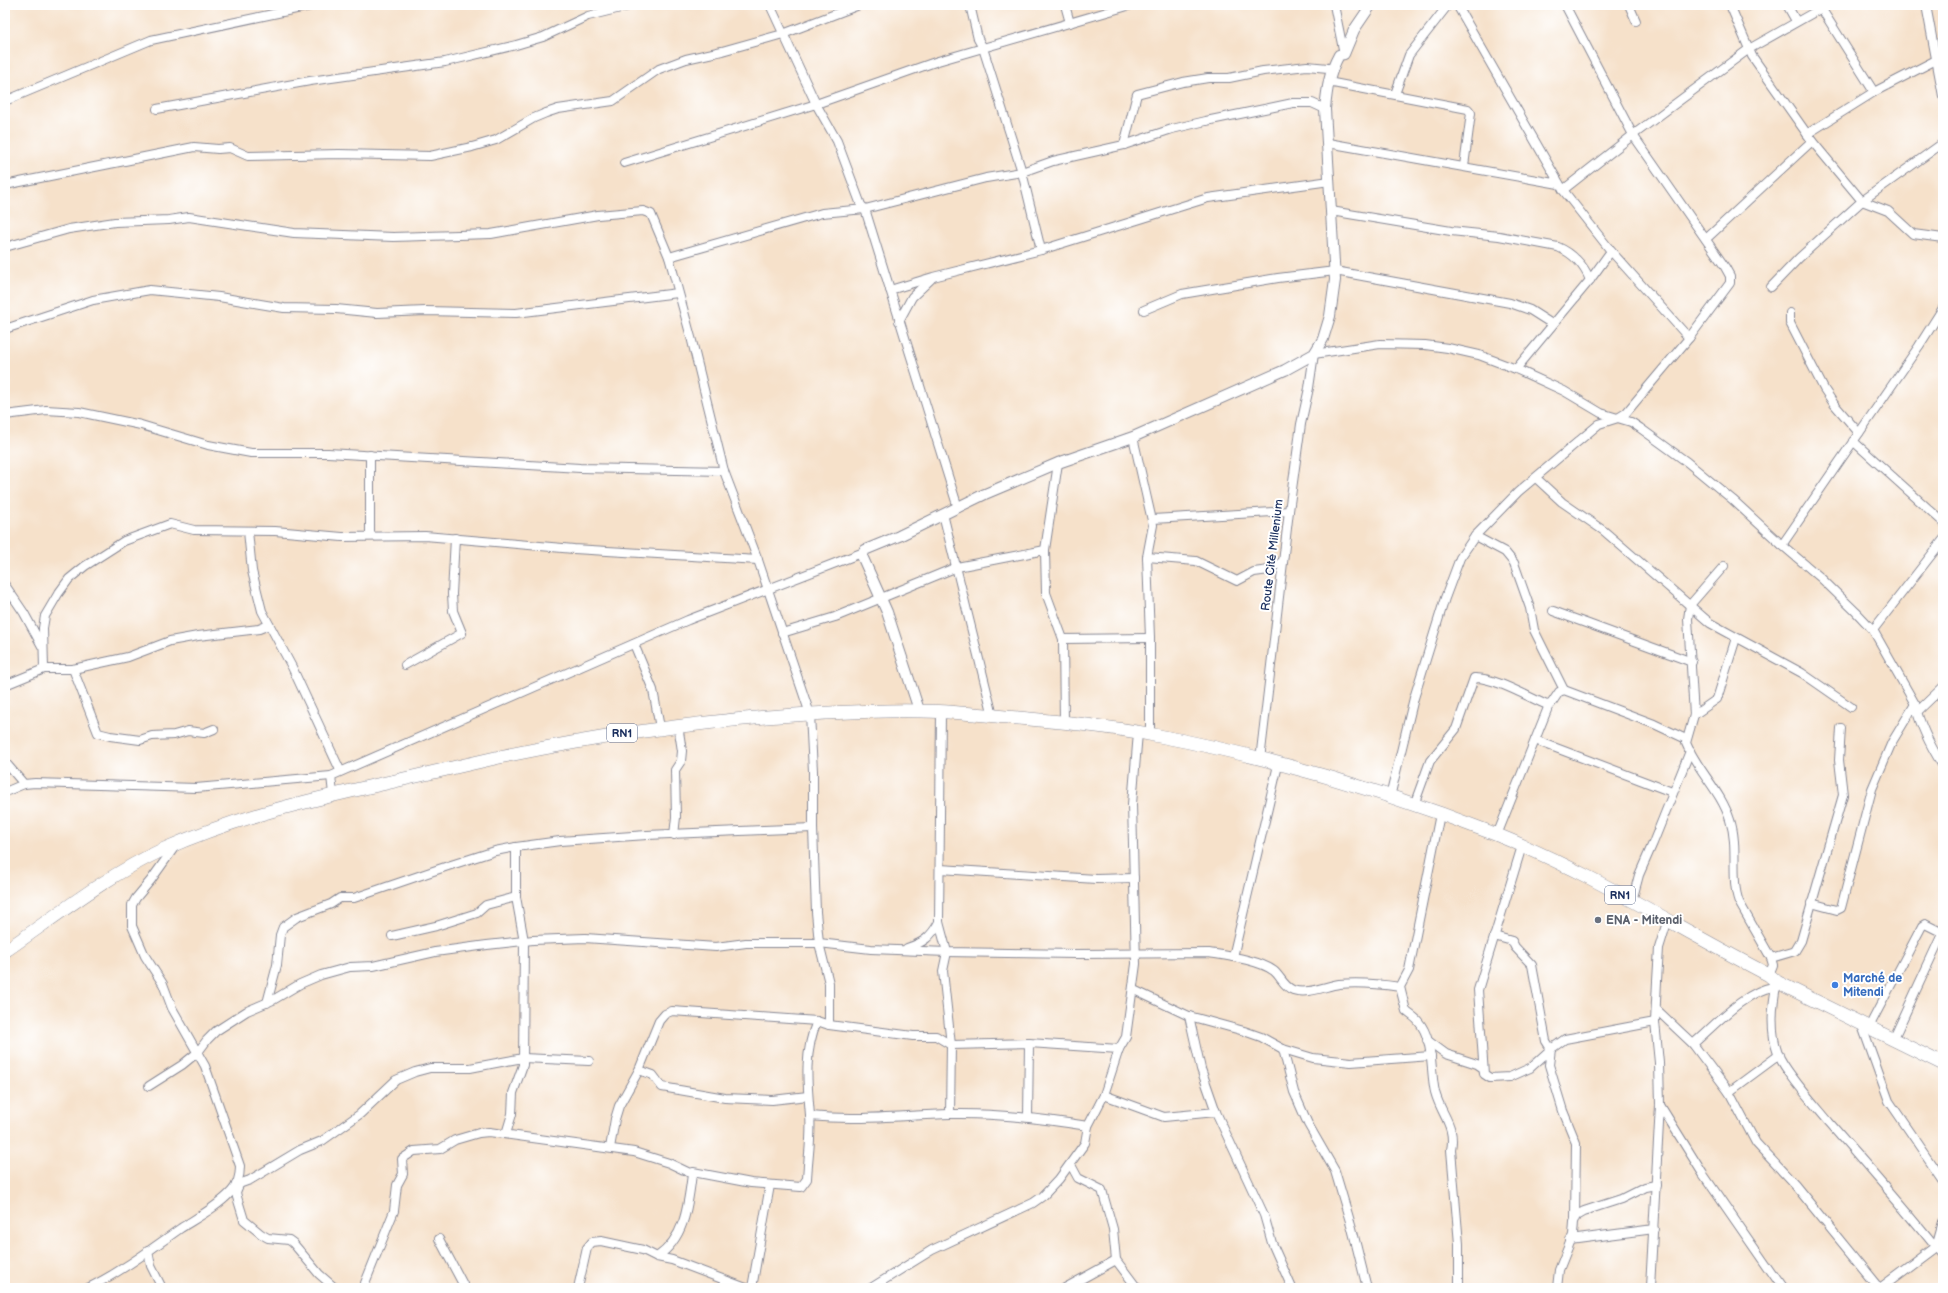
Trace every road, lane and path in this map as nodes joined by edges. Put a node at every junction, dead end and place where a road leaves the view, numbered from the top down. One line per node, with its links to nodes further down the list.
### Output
1 (315, 5): 31 (street)
2 (633, 5): 34 (street)
3 (770, 5): 21 (street)
4 (859, 5): 21 (street)
5 (970, 5): 22 (street)
6 (1064, 5): 20 (street)
7 (1130, 5): 20 (street)
8 (1334, 5): 24 (street)
9 (1370, 5): 24 (street)
10 (1448, 5): 29 (street)
11 (1457, 5): 45 (street)
12 (1565, 5): 35 (street)
13 (1629, 5): 18 (street)
14 (1730, 5): 23 (street)
15 (1786, 5): 19 (street)
16 (1926, 5): 25 (street)
17 (1824, 7): 19 (street); 28 (street)
18 (1636, 21)
19 (1796, 21): 23 (street)
20 (1070, 23): 22 (street)
21 (783, 34): 32 (street); 44 (street)
22 (983, 48): 32 (street); 42 (street)
23 (1749, 49): 35 (street); 36 (street)
24 (1344, 54): 26 (street)
25 (1936, 60): 27 (street); 28 (street)
26 (1329, 77): 29 (street); 33 (street); 39 (street)
27 (1942, 84): 30 (street)
28 (1874, 92): 36 (street)
29 (1395, 94): 41 (street)
30 (1943, 96)
31 (5, 101)
32 (816, 104): 40 (street); 47 (street)
33 (1326, 108): 37 (street); 39 (street)
34 (157, 109)
35 (1633, 135): 45 (street); 50 (street)
36 (1810, 138): 46 (street); 50 (street)
37 (1328, 143): 41 (street); 43 (street)
38 (1943, 143): 46 (street)
39 (1124, 145): 42 (street)
40 (624, 163)
41 (1464, 166): 45 (street)
42 (1022, 172): 47 (street); 52 (street)
43 (1330, 181): 48 (street); 52 (street)
44 (5, 185)
45 (1561, 187): 53 (street)
46 (1862, 201): 49 (street); 58 (street)
47 (865, 209): 54 (street); 59 (street)
48 (1331, 211): 55 (street); 57 (street)
49 (1943, 238)
50 (1706, 239): 67 (street)
51 (5, 247): 54 (street)
52 (1041, 250): 56 (street)
53 (1611, 251): 57 (street); 67 (street)
54 (669, 256): 60 (street)
55 (1335, 271): 62 (street); 65 (street); 68 (street)
56 (932, 277): 59 (street); 64 (street)
57 (1590, 280): 65 (street)
58 (1770, 287)
59 (890, 290): 64 (street)
60 (678, 293): 66 (street); 77 (street)
61 (1943, 308): 72 (street)
62 (1144, 310)
63 (1790, 313): 72 (street)
64 (899, 321): 79 (street)
65 (1552, 324): 69 (street)
66 (5, 329)
67 (1689, 338): 71 (street)
68 (1314, 354): 69 (street); 73 (street); 80 (street, Route Cité Millenium)
69 (1516, 369): 71 (street)
70 (5, 415): 75 (street)
71 (1618, 418): 78 (street); 89 (street)
72 (1859, 433): 74 (street)
73 (1132, 437): 76 (street); 82 (street)
74 (1853, 441): 83 (street); 89 (street)
75 (370, 455): 77 (street); 85 (street)
76 (1058, 463): 79 (street); 90 (street)
77 (724, 471): 93 (street)
78 (1536, 478): 86 (street); 100 (street)
79 (958, 508): 81 (street)
80 (1289, 511): 82 (street); 94 (street, Route Cité Millenium)
81 (943, 514): 91 (street); 96 (street)
82 (1153, 519): 92 (street)
83 (1943, 522)
84 (248, 531): 85 (street); 102 (street); 109 (street)
85 (370, 536): 87 (street)
86 (1475, 536): 116 (street); 144 (street)
87 (455, 538): 93 (street); 111 (street)
88 (1943, 540): 103 (street)
89 (1782, 545): 103 (street)
90 (1045, 550): 96 (street); 107 (street)
91 (864, 552): 98 (street); 99 (street)
92 (1147, 557): 94 (street); 105 (street)
93 (758, 560): 98 (street)
94 (1283, 561): 134 (street, Route Cité Millenium)
95 (1724, 566): 100 (street)
96 (957, 567): 99 (street); 124 (street)
97 (5, 585): 109 (street)
98 (768, 591): 104 (street); 108 (street)
99 (880, 597): 104 (street); 120 (street)
100 (1690, 605): 106 (street); 110 (street)
101 (1553, 611): 110 (street)
102 (269, 625): 113 (street); 138 (street)
103 (1873, 630): 119 (street)
104 (782, 633): 122 (street)
105 (1150, 638): 107 (street); 130 (street)
106 (1736, 638): 118 (street); 123 (street)
107 (1063, 639): 125 (street)
108 (634, 644): 127 (street); 138 (street)
109 (42, 647): 112 (street)
110 (1692, 662): 123 (street)
111 (405, 665)
112 (44, 669): 113 (street); 114 (street)
113 (73, 669): 129 (street)
114 (5, 685)
115 (1943, 687): 119 (street)
116 (1564, 690): 117 (street); 131 (street)
117 (1549, 705): 132 (street); 145 (street)
118 (1851, 707)
119 (1916, 708): 137 (street); 157 (street)
120 (919, 710): 121 (highway, RN1); 122 (highway, RN1)
121 (941, 711): 124 (highway, RN1); 153 (street)
122 (810, 714): 126 (highway, RN1); 147 (street)
123 (1694, 715): 131 (street)
124 (994, 716): 125 (highway, RN1)
125 (1064, 723): 130 (highway, RN1)
126 (678, 725): 127 (highway, RN1); 148 (street)
127 (660, 728): 143 (highway, RN1)
128 (1841, 728): 157 (street)
129 (214, 729)
130 (1144, 734): 134 (highway, RN1); 154 (street)
131 (1686, 739): 133 (street)
132 (1535, 740): 142 (street); 149 (street)
133 (1690, 752): 142 (street); 170 (street)
134 (1260, 760): 136 (highway, RN1)
135 (5, 762): 140 (street)
136 (1278, 765): 144 (highway, RN1); 169 (street)
137 (1943, 766)
138 (340, 770): 139 (street)
139 (331, 776): 140 (street); 143 (street)
140 (24, 784): 141 (street)
141 (5, 792)
142 (1672, 792): 156 (street)
143 (333, 794): 150 (highway, RN1)
144 (1390, 797): 145 (highway, RN1)
145 (1414, 805): 146 (highway, RN1)
146 (1440, 814): 149 (highway, RN1); 172 (street)
147 (813, 828): 148 (street); 164 (street)
148 (674, 835): 152 (street)
149 (1497, 835): 151 (highway, RN1)
150 (176, 844): 166 (highway, RN1); 189 (street)
151 (1522, 846): 156 (highway, RN1); 162 (street)
152 (516, 847): 155 (street); 174 (street)
153 (940, 868): 154 (street); 159 (street)
154 (1134, 878): 168 (street)
155 (516, 896): 161 (street); 163 (street)
156 (1632, 901): 158 (highway, RN1)
157 (1811, 903): 170 (street)
158 (1668, 919): 171 (highway, RN1); 175 (street)
159 (939, 922): 165 (street); 167 (street)
160 (1943, 933): 180 (street); 182 (street)
161 (392, 936)
162 (1494, 936): 188 (street); 195 (street)
163 (524, 941): 164 (street); 174 (street); 192 (street)
164 (819, 943): 165 (street); 179 (street)
165 (902, 950): 167 (street)
166 (5, 951)
167 (947, 952): 168 (street); 185 (street)
168 (1136, 954): 169 (street); 173 (street)
169 (1233, 957): 172 (street)
170 (1771, 958): 171 (street)
171 (1774, 982): 180 (highway, RN1); 184 (street); 190 (street)
172 (1400, 987): 181 (street)
173 (1134, 990): 176 (street); 186 (street)
174 (267, 1002): 189 (street)
175 (1656, 1010): 178 (street); 184 (street)
176 (1189, 1016): 187 (street); 202 (street)
177 (817, 1022): 179 (street); 196 (street); 200 (street)
178 (1656, 1022): 188 (street); 201 (street)
179 (829, 1025): 185 (street)
180 (1865, 1025): 182 (highway, RN1); 211 (street)
181 (1427, 1039): 191 (street); 195 (street)
182 (1893, 1040): 194 (highway, RN1)
183 (1029, 1043): 185 (street); 186 (street); 205 (street)
184 (1693, 1044): 198 (street)
185 (951, 1045): 203 (street)
186 (1119, 1049): 199 (street)
187 (1283, 1049): 191 (street); 237 (street)
188 (1551, 1049): 195 (street); 215 (street)
189 (198, 1052): 197 (street); 212 (street)
190 (1779, 1055): 198 (street); 220 (street)
191 (1431, 1056): 238 (street)
192 (523, 1058): 193 (street); 207 (street); 212 (street)
193 (588, 1061)
194 (1943, 1064)
195 (1483, 1068)
196 (639, 1070): 200 (street); 208 (street)
197 (149, 1086)
198 (1729, 1092): 242 (street)
199 (1104, 1095): 202 (street); 206 (street)
200 (808, 1096): 204 (street)
201 (1660, 1105): 214 (street); 241 (street)
202 (1216, 1112): 236 (street)
203 (950, 1114): 204 (street); 205 (street)
204 (810, 1116): 213 (street)
205 (1028, 1117): 206 (street)
206 (1088, 1126): 209 (street)
207 (506, 1134): 208 (street); 228 (street)
208 (610, 1148): 210 (street)
209 (1071, 1165): 224 (street); 233 (street)
210 (692, 1174): 213 (street); 223 (street)
211 (1942, 1177)
212 (238, 1185): 221 (street); 227 (street)
213 (770, 1185): 232 (street)
214 (1656, 1185): 215 (street); 217 (street)
215 (1575, 1219): 219 (street)
216 (1943, 1222): 220 (street)
217 (1654, 1229): 219 (street); 240 (street)
218 (439, 1239): 229 (street)
219 (1570, 1240): 239 (street)
220 (1936, 1246): 222 (street); 242 (street)
221 (148, 1251): 225 (street); 226 (street)
222 (1943, 1256)
223 (657, 1257): 230 (street); 231 (street)
224 (1116, 1260): 234 (street); 235 (street)
225 (88, 1288)
226 (162, 1288)
227 (334, 1288)
228 (363, 1288)
229 (465, 1288)
230 (578, 1288)
231 (746, 1288)
232 (752, 1288)
233 (871, 1288)
234 (1065, 1288)
235 (1137, 1288)
236 (1292, 1288)
237 (1367, 1288)
238 (1459, 1288)
239 (1557, 1288)
240 (1650, 1288)
241 (1782, 1288)
242 (1880, 1288)

